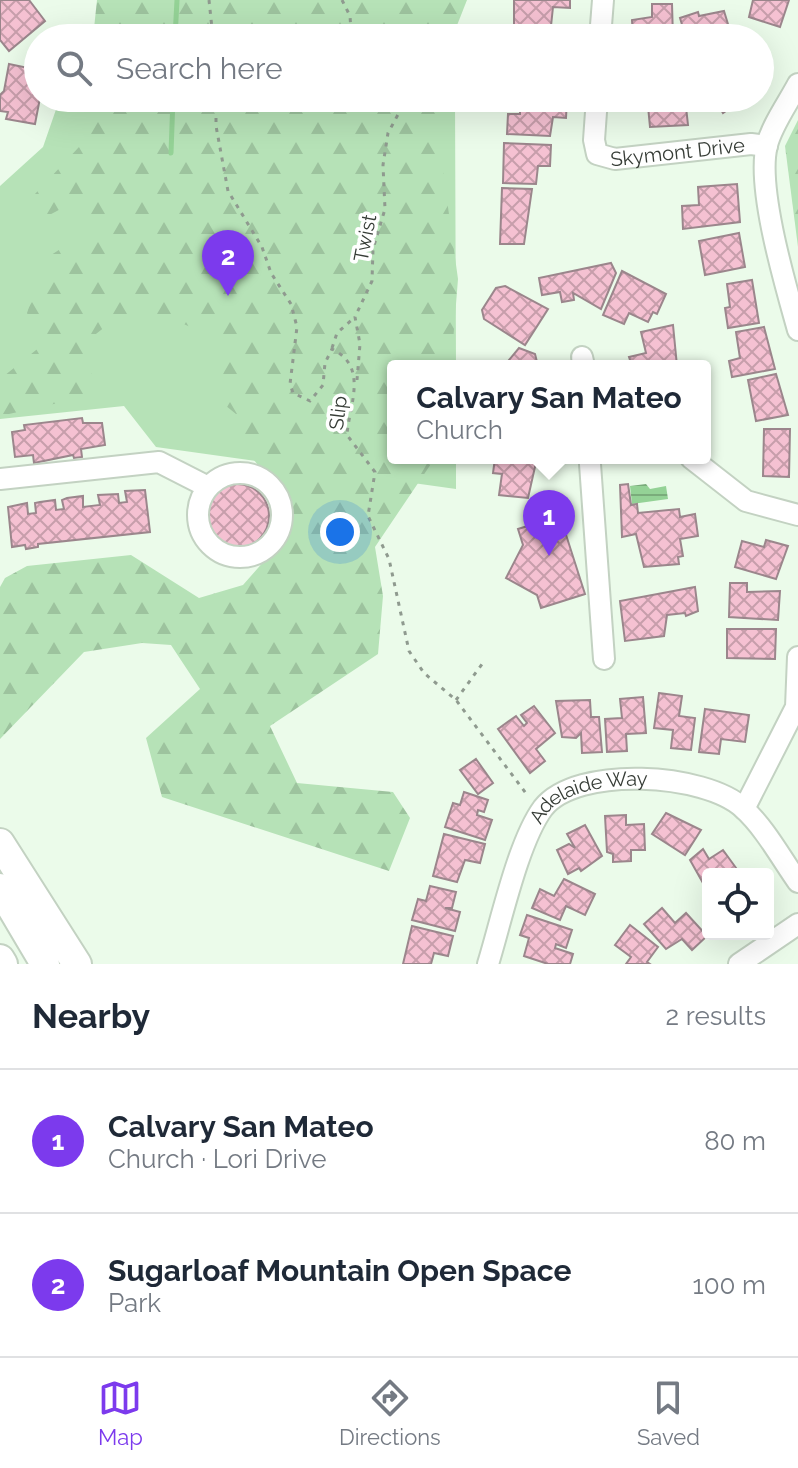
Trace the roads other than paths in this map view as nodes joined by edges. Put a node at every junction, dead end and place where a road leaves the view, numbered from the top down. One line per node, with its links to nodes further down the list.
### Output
1 (603, 0): 2 (street)
2 (601, 24)
3 (798, 84): 5 (street)
4 (597, 112): 5 (street, Skymont Drive)
5 (767, 146): 6 (street)
6 (798, 330)
7 (699, 464): 11 (street)
8 (588, 468): 12 (street)
9 (0, 479): 10 (street)
10 (208, 487): 10 (street)
11 (798, 515)
12 (604, 659)
13 (798, 661): 14 (street)
14 (744, 809): 16 (street); 21 (street, Adelaide Way)
15 (0, 843): 20 (highway)
16 (798, 882)
17 (0, 888): 19 (highway)
18 (798, 924): 22 (street)
19 (45, 964)
20 (77, 964)
21 (488, 964)
22 (739, 964)

